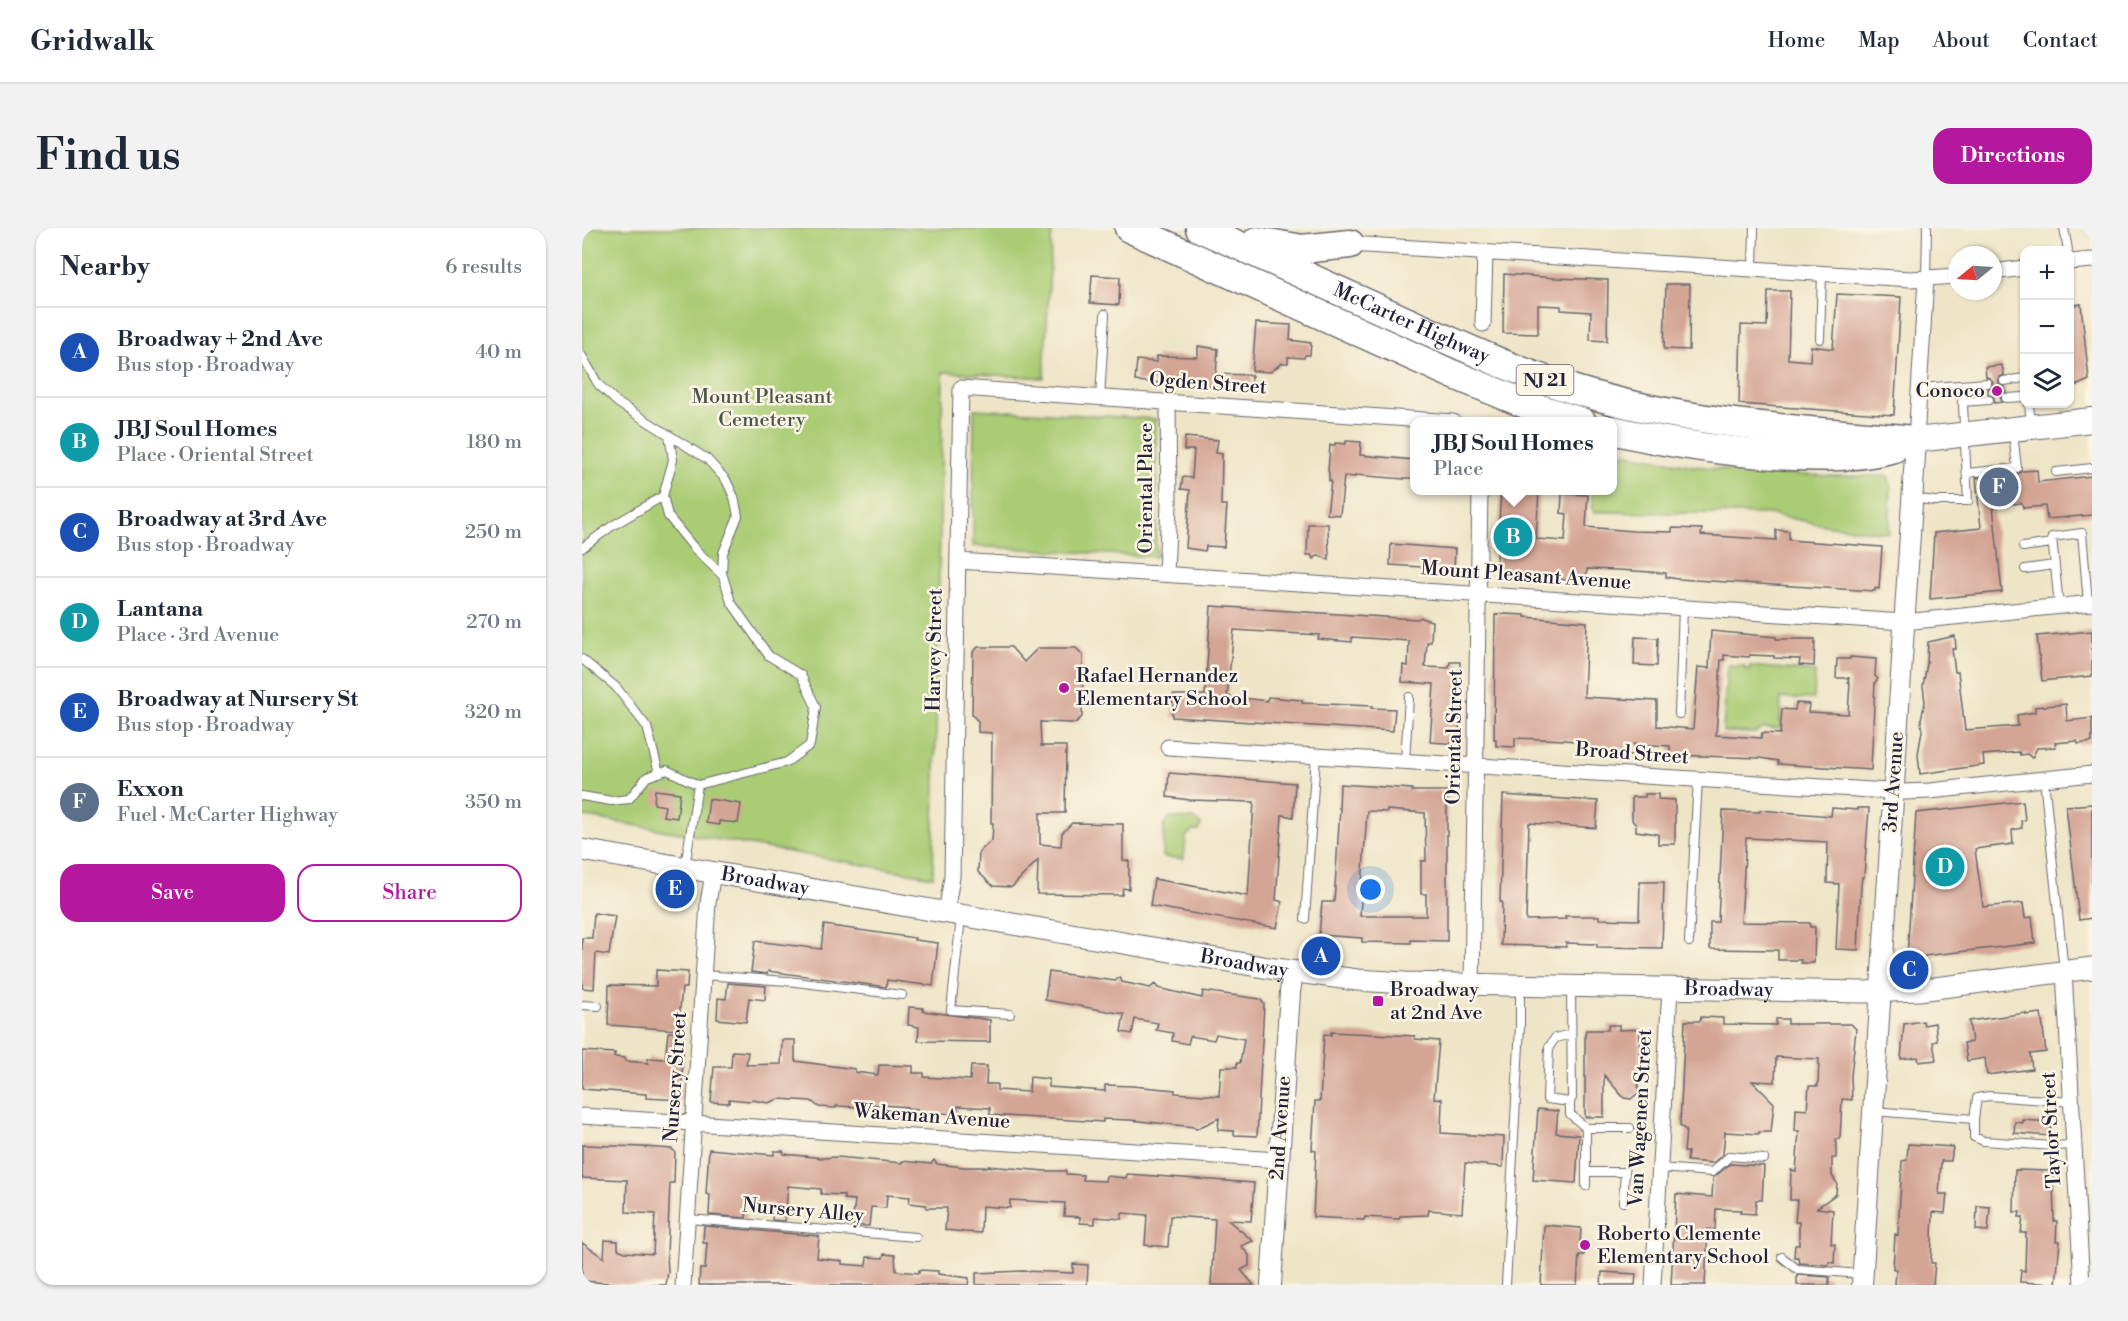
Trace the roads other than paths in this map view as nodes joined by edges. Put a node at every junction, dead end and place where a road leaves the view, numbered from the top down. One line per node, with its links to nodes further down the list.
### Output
1 (1129, 228): 35 (highway, McCarter Highway / NJ 21)
2 (1200, 228): 42 (highway, McCarter Highway / NJ 21)
3 (1216, 228): 7 (highway)
4 (1754, 228): 12 (lane)
5 (1927, 228): 17 (lane)
6 (2064, 228): 8 (lane)
7 (1350, 240): 9 (street)
8 (2067, 246)
9 (1485, 252): 12 (street); 19 (street)
10 (2092, 260): 11 (street)
11 (2074, 261)
12 (1753, 269): 15 (street)
13 (2020, 269): 14 (street)
14 (2002, 271)
15 (1822, 273): 17 (street); 20 (lane)
16 (1948, 277): 17 (street)
17 (1926, 279): 27 (street, 3rd Avenue)
18 (1105, 314): 29 (lane)
19 (1483, 324)
20 (1820, 339)
21 (582, 356): 41 (lane)
22 (2020, 379): 23 (lane)
23 (2004, 381)
24 (1987, 383): 25 (lane)
25 (1962, 386): 27 (lane); 32 (lane)
26 (961, 387): 29 (street, Ogden Street); 52 (street, Harvey Street)
27 (1919, 388): 42 (street, 3rd Avenue)
28 (2020, 397): 30 (lane)
29 (1100, 398): 33 (street, Ogden Street)
30 (2006, 398)
31 (1989, 400): 32 (lane)
32 (1962, 402): 40 (lane)
33 (1168, 403): 36 (street, Ogden Street); 55 (street, Oriental Place)
34 (2028, 408): 38 (lane)
35 (1566, 417)
36 (1410, 419)
37 (2092, 420): 38 (main road, McCarter Highway / NJ 21)
38 (2022, 428): 40 (main road, McCarter Highway / NJ 21); 45 (lane)
39 (1617, 431): 42 (highway, McCarter Highway / NJ 21)
40 (1964, 434): 42 (main road, McCarter Highway / NJ 21); 45 (lane)
41 (669, 435): 47 (lane); 56 (lane)
42 (1916, 440): 48 (street, 3rd Avenue)
43 (2092, 468): 44 (lane)
44 (2056, 472)
45 (1967, 473): 48 (lane)
46 (1480, 495): 57 (street, Oriental Street)
47 (663, 496): 51 (lane); 56 (lane)
48 (1912, 498): 61 (street, 3rd Avenue)
49 (2052, 543): 50 (lane); 53 (lane); 58 (lane)
50 (2023, 546)
51 (582, 548)
52 (958, 561): 55 (street, Mount Pleasant Avenue); 79 (street, Harvey Street)
53 (2054, 565): 54 (lane); 59 (lane)
54 (2025, 569)
55 (1166, 574): 57 (street, Mount Pleasant Avenue)
56 (722, 575): 73 (lane)
57 (1479, 594): 60 (street, Mount Pleasant Avenue); 68 (street, Oriental Street)
58 (2090, 603): 59 (street, Mount Pleasant Avenue)
59 (2059, 606): 61 (street, Mount Pleasant Avenue)
60 (1683, 607): 61 (street, Mount Pleasant Avenue); 64 (lane)
61 (1904, 622): 74 (street, 3rd Avenue)
62 (582, 659): 69 (lane)
63 (1409, 697): 67 (lane)
64 (1679, 714)
65 (1168, 747): 66 (street, Broad Street)
66 (1316, 756): 67 (street, Broad Street); 80 (lane)
67 (1405, 761): 68 (street, Broad Street)
68 (1476, 766): 71 (street, Broad Street); 86 (street, Oriental Street)
69 (659, 773): 73 (lane); 75 (lane)
70 (2092, 774): 72 (street, Broad Street)
71 (1698, 779): 74 (street, Broad Street); 81 (lane)
72 (2044, 779): 74 (street, Broad Street); 84 (lane)
73 (698, 785): 77 (lane)
74 (1893, 791): 90 (street, 3rd Avenue)
75 (582, 796)
76 (582, 850): 77 (main road, Broadway)
77 (685, 868): 78 (main road, Broadway)
78 (713, 873): 79 (main road, Broadway); 85 (street, Nursery Street)
79 (954, 914): 83 (main road, Broadway); 94 (lane)
80 (1305, 919)
81 (1689, 942)
82 (2092, 968): 84 (main road, Broadway)
83 (1293, 972): 86 (main road, Broadway); 106 (street, 2nd Avenue)
84 (2064, 972): 90 (main road, Broadway); 97 (street, Taylor Street)
85 (703, 975): 91 (lane); 101 (street, Nursery Street)
86 (1472, 985): 87 (main road, Broadway)
87 (1520, 986): 88 (main road, Broadway); 117 (lane)
88 (1571, 987): 89 (main road, Broadway); 95 (lane)
89 (1670, 989): 90 (main road, Broadway); 107 (street, Van Wagenen Street)
90 (1881, 992): 98 (street, 3rd Avenue)
91 (902, 995)
92 (582, 1005): 93 (lane)
93 (598, 1006)
94 (1010, 1014)
95 (1571, 1034): 96 (lane); 96 (lane)
96 (1570, 1102): 102 (lane)
97 (2072, 1102): 100 (lane); 104 (street, Taylor Street)
98 (1873, 1111): 100 (lane); 114 (street, 3rd Avenue)
99 (582, 1116): 101 (street, Wakeman Avenue)
100 (1974, 1119): 104 (lane)
101 (694, 1123): 106 (street, Wakeman Avenue); 111 (street, Nursery Street)
102 (1586, 1128): 103 (lane); 108 (lane)
103 (1630, 1128)
104 (2074, 1145): 119 (street, Taylor Street)
105 (1764, 1159): 107 (lane)
106 (1279, 1160): 116 (street, 2nd Avenue)
107 (1660, 1168): 118 (street, Van Wagenen Street)
108 (1586, 1172): 109 (lane); 110 (lane)
109 (1586, 1186)
110 (1623, 1202)
111 (688, 1219): 112 (lane, Nursery Alley); 115 (street, Nursery Street)
112 (916, 1237)
113 (1782, 1257): 114 (lane)
114 (1862, 1280)
115 (683, 1285)
116 (1271, 1285)
117 (1506, 1285)
118 (1653, 1285)
119 (2082, 1285)

